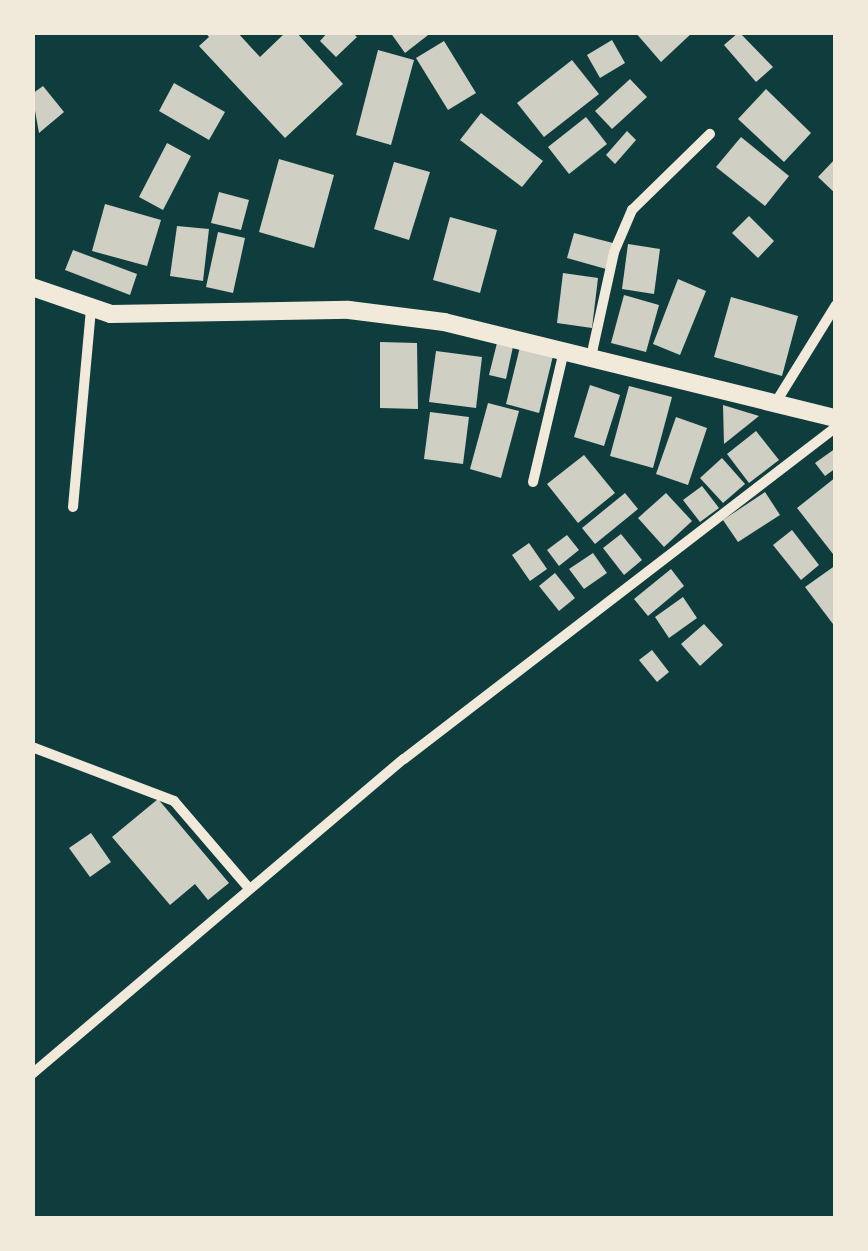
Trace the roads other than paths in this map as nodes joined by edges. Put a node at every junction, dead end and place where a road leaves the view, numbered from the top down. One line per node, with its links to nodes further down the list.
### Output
1 (710, 134): 6 (street)
2 (32, 287): 4 (street)
3 (836, 305): 7 (street)
4 (91, 308): 5 (street); 11 (street)
5 (564, 351): 6 (street); 10 (street)
6 (590, 357): 7 (street)
7 (776, 402): 8 (street)
8 (836, 418)
9 (836, 427): 13 (street)
10 (533, 482)
11 (73, 507)
12 (32, 748): 13 (street)
13 (247, 886): 14 (street)
14 (32, 1074)

